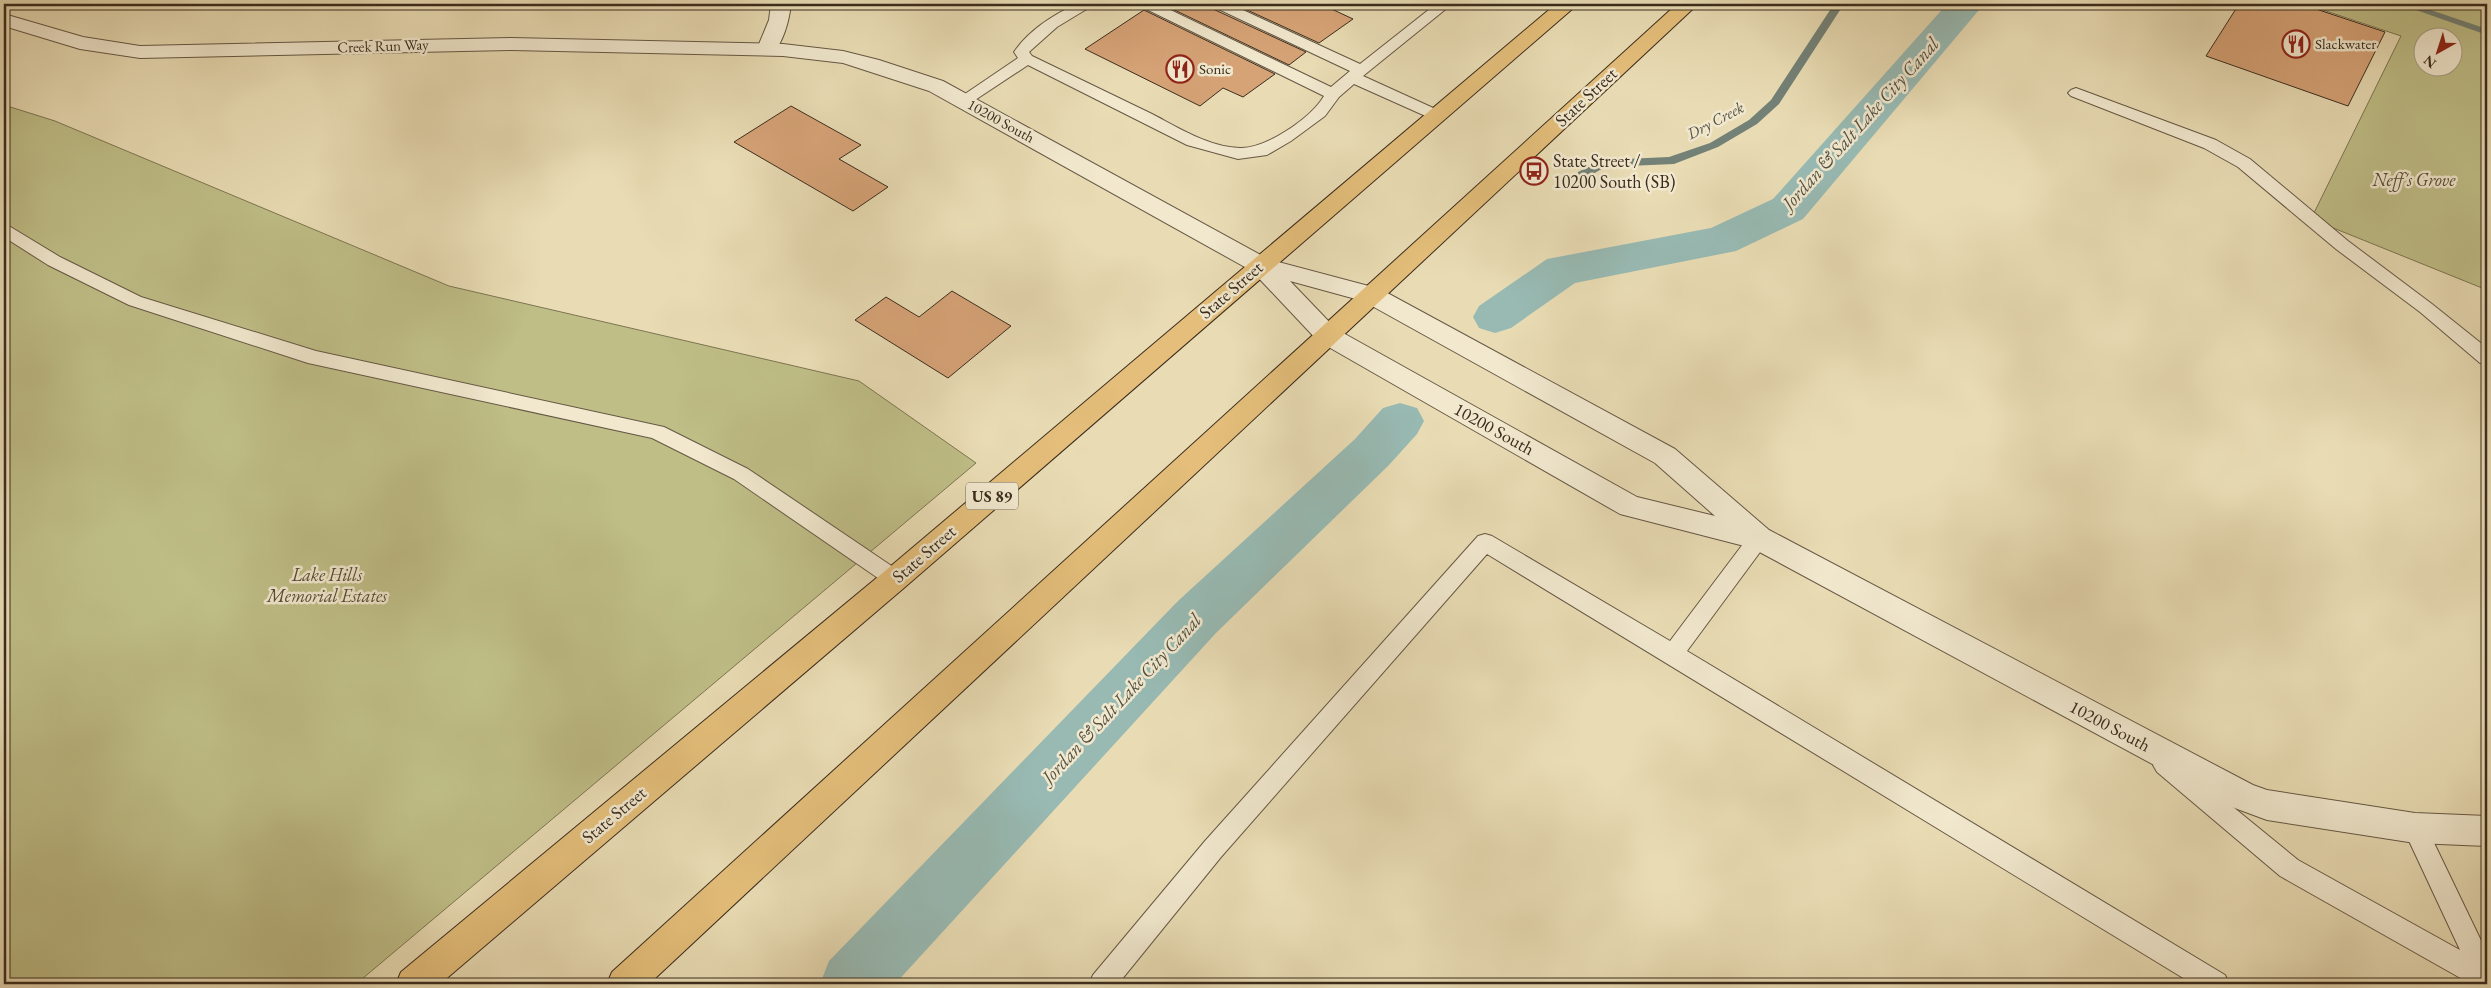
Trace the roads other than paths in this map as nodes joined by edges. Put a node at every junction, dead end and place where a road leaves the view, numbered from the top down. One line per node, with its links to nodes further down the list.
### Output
1 (781, 4): 10 (street)
2 (1088, 4): 11 (lane)
3 (1147, 4): 14 (lane)
4 (1219, 4): 12 (lane)
5 (1416, 4): 8 (lane)
6 (1568, 4): 16 (main road, State Street / US 89)
7 (1688, 4): 19 (main road, State Street)
8 (1440, 8): 12 (lane)
9 (4, 20): 10 (street, Creek Run Way)
10 (766, 49): 15 (street, 10200 South)
11 (1027, 60): 14 (lane); 15 (lane)
12 (1357, 74): 14 (lane); 16 (lane)
13 (2076, 93): 21 (lane)
14 (1333, 94)
15 (964, 101): 18 (street, 10200 South)
16 (1436, 115): 18 (main road, State Street / US 89)
17 (4, 230): 23 (lane)
18 (1260, 265): 19 (street, 10200 South); 20 (street, 10200 South); 23 (main road, State Street / US 89)
19 (1371, 295): 20 (main road, State Street); 22 (street, 10200 South)
20 (1327, 335): 22 (street, 10200 South); 30 (main road, State Street)
21 (2487, 358)
22 (1759, 538): 24 (lane); 25 (street, 10200 South)
23 (895, 579): 29 (main road, State Street / US 89)
24 (1673, 654): 31 (lane); 32 (lane)
25 (2135, 739): 26 (street, 10200 South); 28 (lane)
26 (2415, 828): 27 (street, 10200 South); 28 (lane)
27 (2487, 831)
28 (2486, 980)
29 (413, 984)
30 (624, 984)
31 (1102, 984)
32 (2216, 984)

